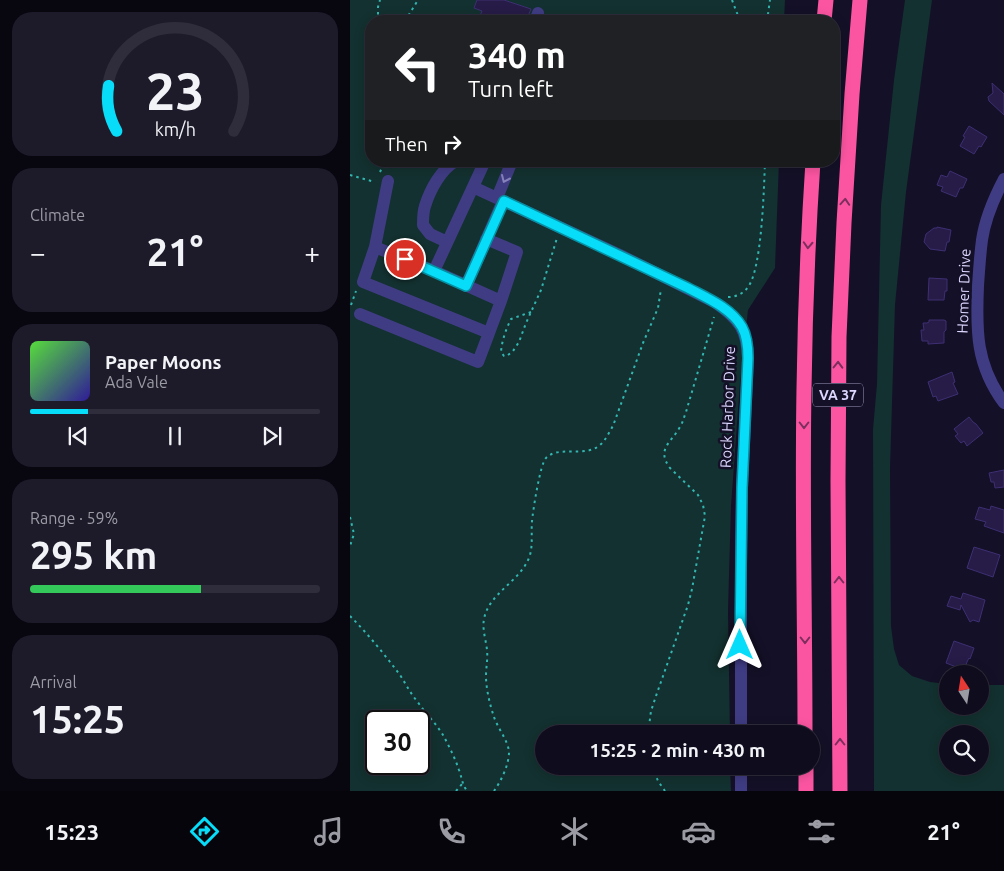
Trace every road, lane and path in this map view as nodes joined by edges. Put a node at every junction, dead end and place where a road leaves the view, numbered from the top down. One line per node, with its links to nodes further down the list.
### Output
1 (380, 0): 7 (path)
2 (418, 0): 8 (path)
3 (732, 0): 9 (path)
4 (770, 0): 10 (path)
5 (826, 0): 11 (highway)
6 (860, 0): 51 (highway, VA 37, one-way to 6)
7 (378, 15)
8 (409, 15)
9 (738, 15)
10 (768, 15)
11 (825, 15)
12 (448, 167): 24 (street)
13 (481, 167): 20 (street)
14 (510, 167): 21 (street, one-way to 21)
15 (765, 167): 30 (path)
16 (813, 167): 40 (highway, VA 37, one-way to 40)
17 (350, 175): 19 (path)
18 (1004, 179): 34 (street, Homer Drive)
19 (383, 182): 25 (street)
20 (473, 187): 21 (street, Rock Harbor Drive); 24 (street)
21 (500, 199): 22 (street, Rock Harbor Drive); 23 (street)
22 (560, 227): 27 (street, Rock Harbor Drive); 31 (path)
23 (486, 238): 28 (street); 29 (street)
24 (447, 242): 26 (street)
25 (375, 248): 26 (street); 33 (street)
26 (434, 271): 28 (street)
27 (660, 275): 30 (street, Rock Harbor Drive); 47 (path)
28 (466, 286): 29 (street)
29 (501, 301): 33 (street)
30 (716, 303): 38 (path); 39 (street, Rock Harbor Drive)
31 (531, 312): 31 (path)
32 (360, 314): 33 (street)
33 (489, 333)
34 (1004, 403)
35 (350, 517): 36 (path)
36 (350, 546)
37 (350, 616): 44 (path)
38 (649, 725)
39 (741, 725)
40 (806, 725)
41 (656, 775): 48 (path)
42 (741, 775): 49 (street)
43 (806, 775): 50 (highway)
44 (462, 784): 45 (path); 46 (path)
45 (456, 791)
46 (467, 791)
47 (494, 791)
48 (665, 791)
49 (741, 791)
50 (806, 791)
51 (840, 791)

